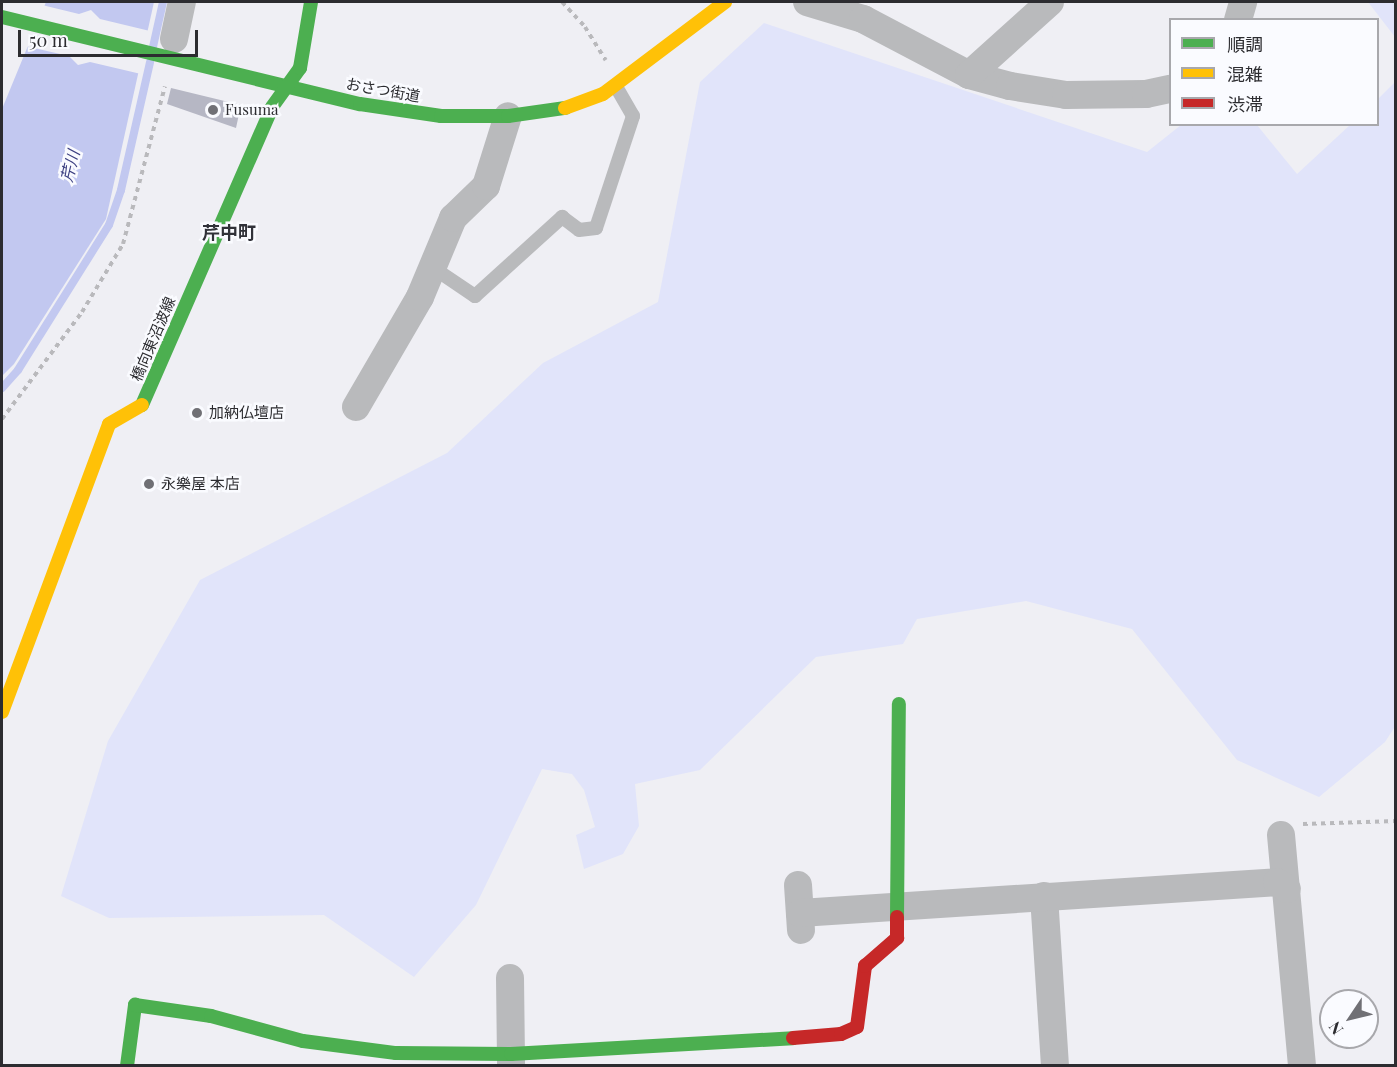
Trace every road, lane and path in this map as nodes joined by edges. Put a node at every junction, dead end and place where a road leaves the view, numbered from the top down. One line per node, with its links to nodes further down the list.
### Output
1 (182, 2): 11 (street)
2 (311, 2): 16 (street, 橋向東沼波線)
3 (562, 2): 12 (path)
4 (725, 2): 15 (street, おさつ街道)
5 (807, 2): 8 (street)
6 (1050, 2): 13 (street)
7 (1243, 2): 10 (street)
8 (873, 10): 13 (street)
9 (6, 18): 11 (street, おさつ街道)
10 (1239, 18)
11 (168, 48): 16 (street, おさつ街道)
12 (608, 64)
13 (969, 75): 17 (street)
14 (167, 80): 21 (path)
15 (616, 86): 18 (street, おさつ街道); 19 (lane)
16 (288, 89): 18 (street, おさつ街道); 23 (street, 橋向東沼波線)
17 (1169, 89)
18 (508, 116): 19 (street)
19 (432, 267): 20 (street)
20 (356, 407)
21 (2, 419)
22 (899, 704): 29 (street)
23 (2, 712)
24 (1395, 821): 25 (path)
25 (1281, 836): 27 (street)
26 (798, 885): 29 (street)
27 (1287, 889): 28 (street); 34 (street)
28 (1044, 896): 29 (street); 33 (street)
29 (897, 908): 31 (street)
30 (510, 978): 31 (street)
31 (511, 1060): 32 (street)
32 (127, 1065)
33 (1055, 1065)
34 (1302, 1065)

